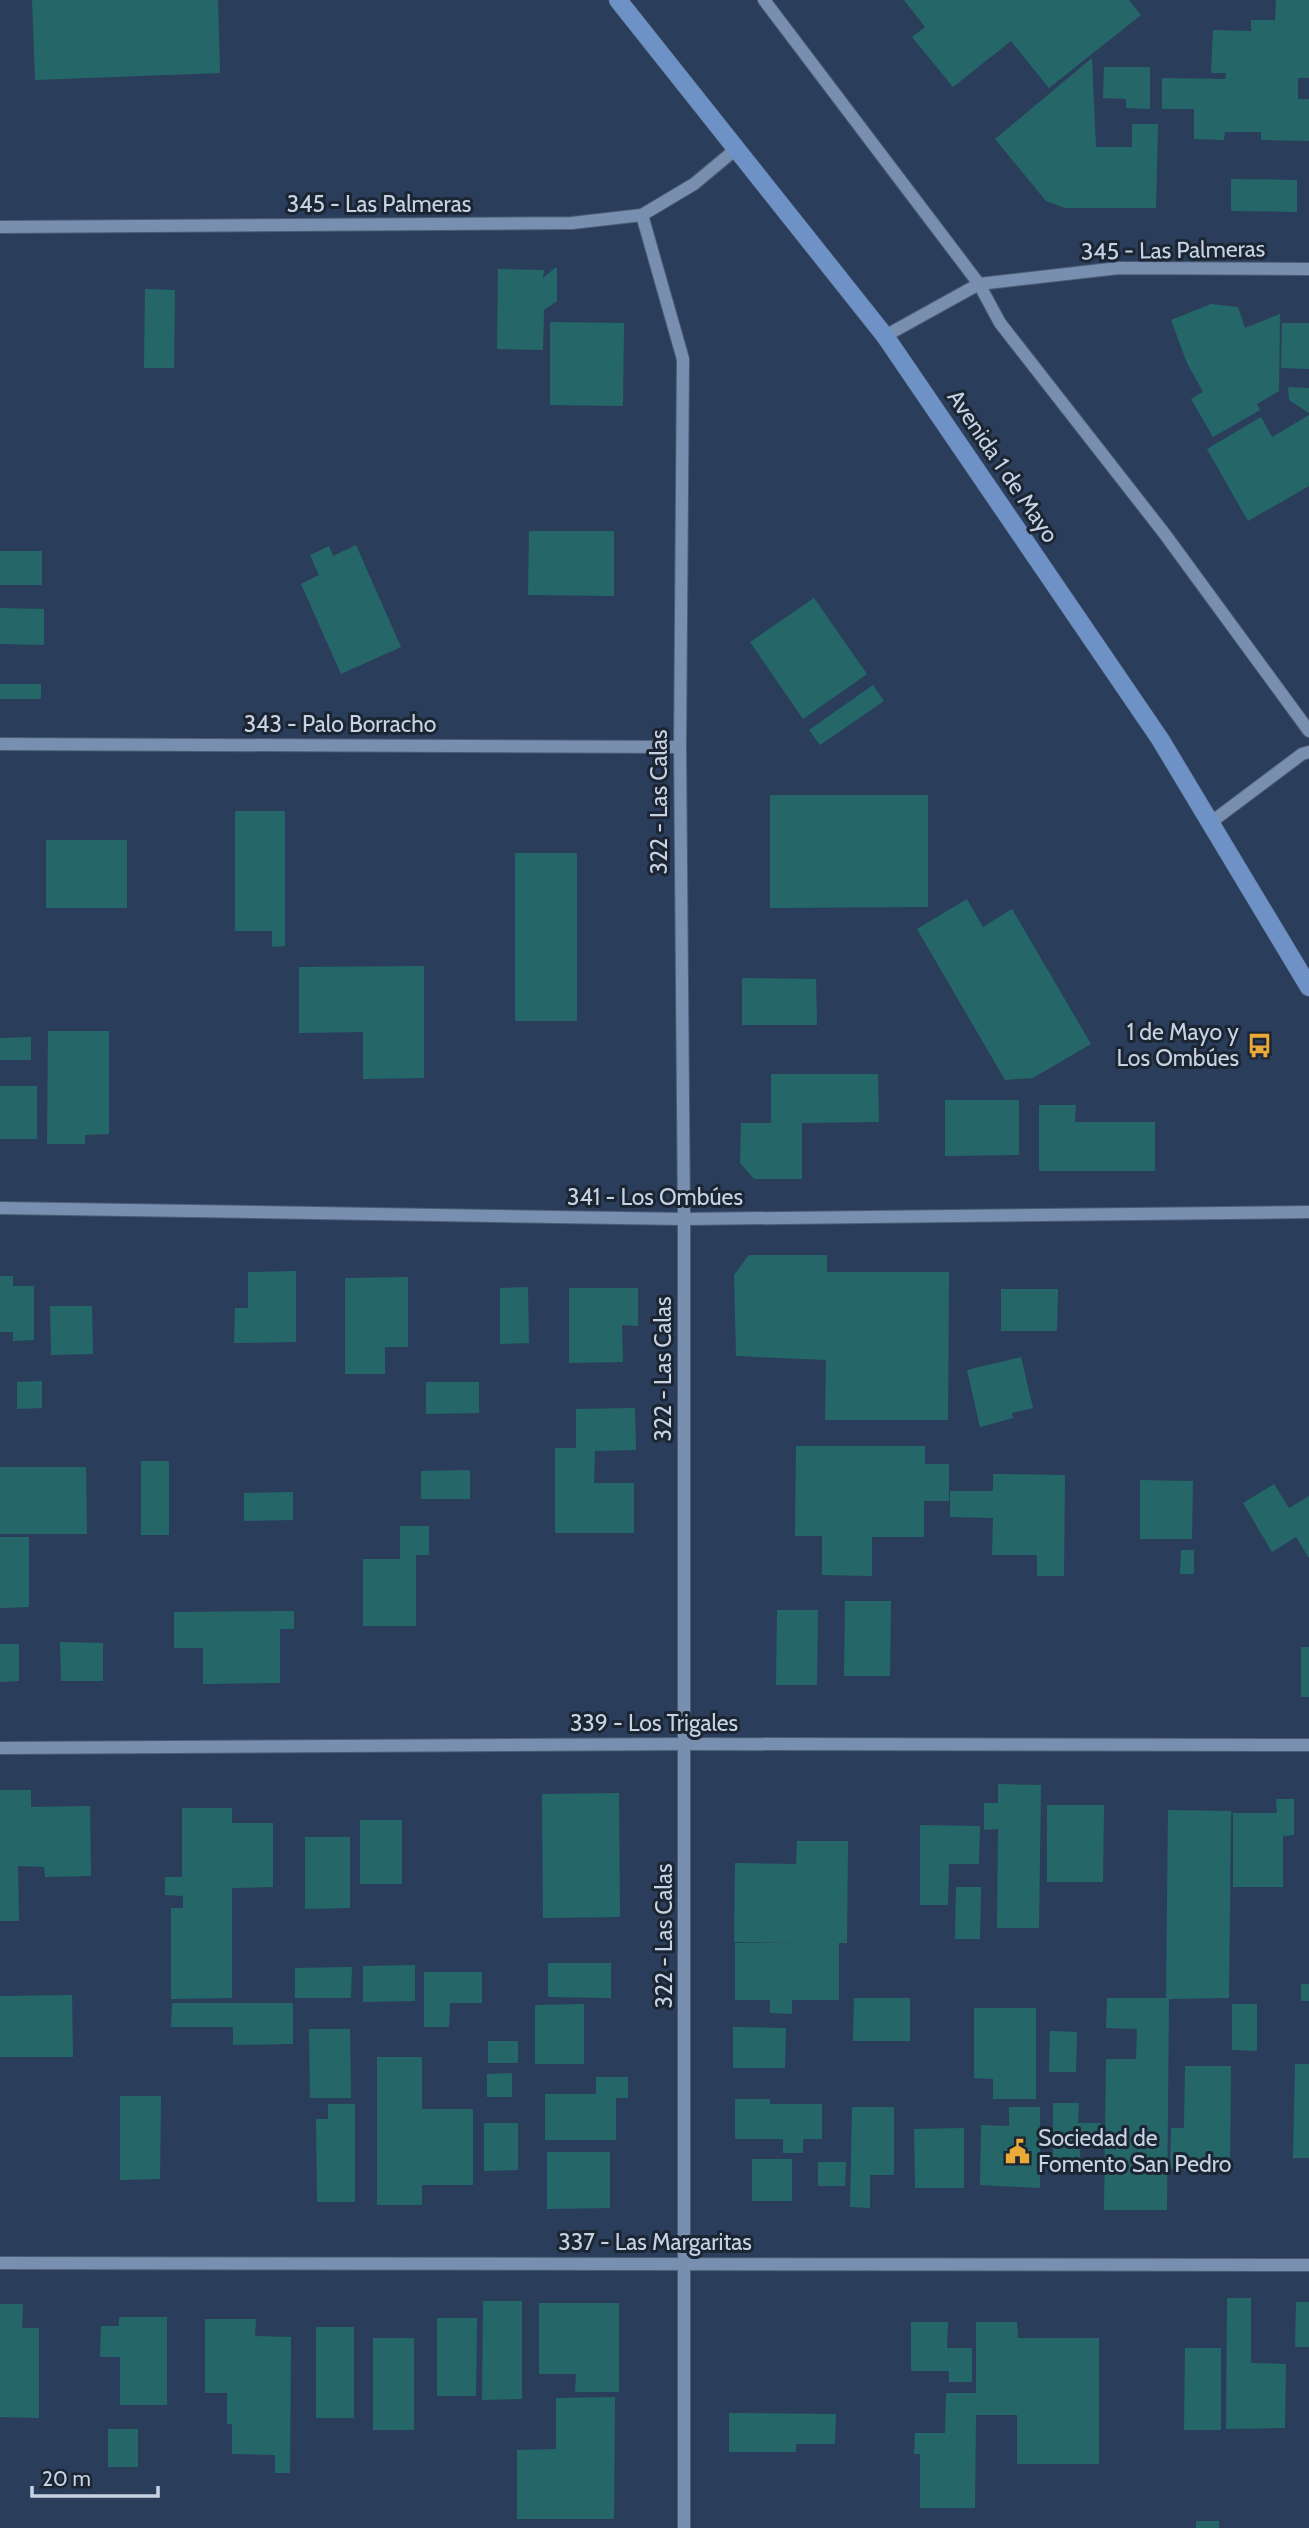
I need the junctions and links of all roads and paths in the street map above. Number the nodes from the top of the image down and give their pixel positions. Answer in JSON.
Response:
{"nodes":[{"id":1,"x":618,"y":0,"type":"edge"},
{"id":2,"x":764,"y":0,"type":"edge"},
{"id":3,"x":736,"y":149,"type":"junction"},
{"id":4,"x":642,"y":215,"type":"junction"},
{"id":5,"x":0,"y":228,"type":"edge"},
{"id":6,"x":1309,"y":270,"type":"edge"},
{"id":7,"x":979,"y":284,"type":"junction"},
{"id":8,"x":885,"y":336,"type":"junction"},
{"id":9,"x":1309,"y":731,"type":"edge"},
{"id":10,"x":0,"y":744,"type":"edge"},
{"id":11,"x":680,"y":747,"type":"junction"},
{"id":12,"x":1309,"y":752,"type":"edge"},
{"id":13,"x":1210,"y":823,"type":"junction"},
{"id":14,"x":1309,"y":986,"type":"edge"},
{"id":15,"x":0,"y":1208,"type":"edge"},
{"id":16,"x":1309,"y":1212,"type":"edge"},
{"id":17,"x":684,"y":1219,"type":"junction"},
{"id":18,"x":685,"y":1744,"type":"junction"},
{"id":19,"x":1309,"y":1745,"type":"edge"},
{"id":20,"x":0,"y":1748,"type":"edge"},
{"id":21,"x":0,"y":2263,"type":"edge"},
{"id":22,"x":685,"y":2263,"type":"junction"},
{"id":23,"x":1309,"y":2264,"type":"edge"},
{"id":24,"x":684,"y":2528,"type":"edge"}],
"edges":[{"from":1,"to":3,"type":"main road","name":"Avenida 1 de Mayo"},
{"from":2,"to":7,"type":"street"},
{"from":3,"to":4,"type":"street","name":"345 - Las Palmeras"},
{"from":3,"to":8,"type":"main road","name":"Avenida 1 de Mayo"},
{"from":4,"to":5,"type":"street","name":"345 - Las Palmeras"},
{"from":4,"to":11,"type":"street","name":"322 - Las Calas"},
{"from":6,"to":7,"type":"street","name":"345 - Las Palmeras"},
{"from":7,"to":8,"type":"street","name":"345 - Las Palmeras"},
{"from":7,"to":9,"type":"street"},
{"from":8,"to":13,"type":"main road","name":"Avenida 1 de Mayo"},
{"from":10,"to":11,"type":"street","name":"343 - Palo Borracho"},
{"from":11,"to":17,"type":"street","name":"322 - Las Calas"},
{"from":12,"to":13,"type":"street"},
{"from":13,"to":14,"type":"main road","name":"Avenida 1 de Mayo"},
{"from":15,"to":17,"type":"street","name":"341 - Los Ombúes"},
{"from":16,"to":17,"type":"street","name":"341 - Los Ombúes"},
{"from":17,"to":18,"type":"street","name":"322 - Las Calas"},
{"from":18,"to":19,"type":"street","name":"339 - Los Trigales"},
{"from":18,"to":20,"type":"street","name":"339 - Los Trigales"},
{"from":18,"to":22,"type":"street","name":"322 - Las Calas"},
{"from":21,"to":22,"type":"street","name":"337 - Las Margaritas"},
{"from":22,"to":23,"type":"street","name":"337 - Las Margaritas"},
{"from":22,"to":24,"type":"street","name":"322 - Las Calas"}]}
